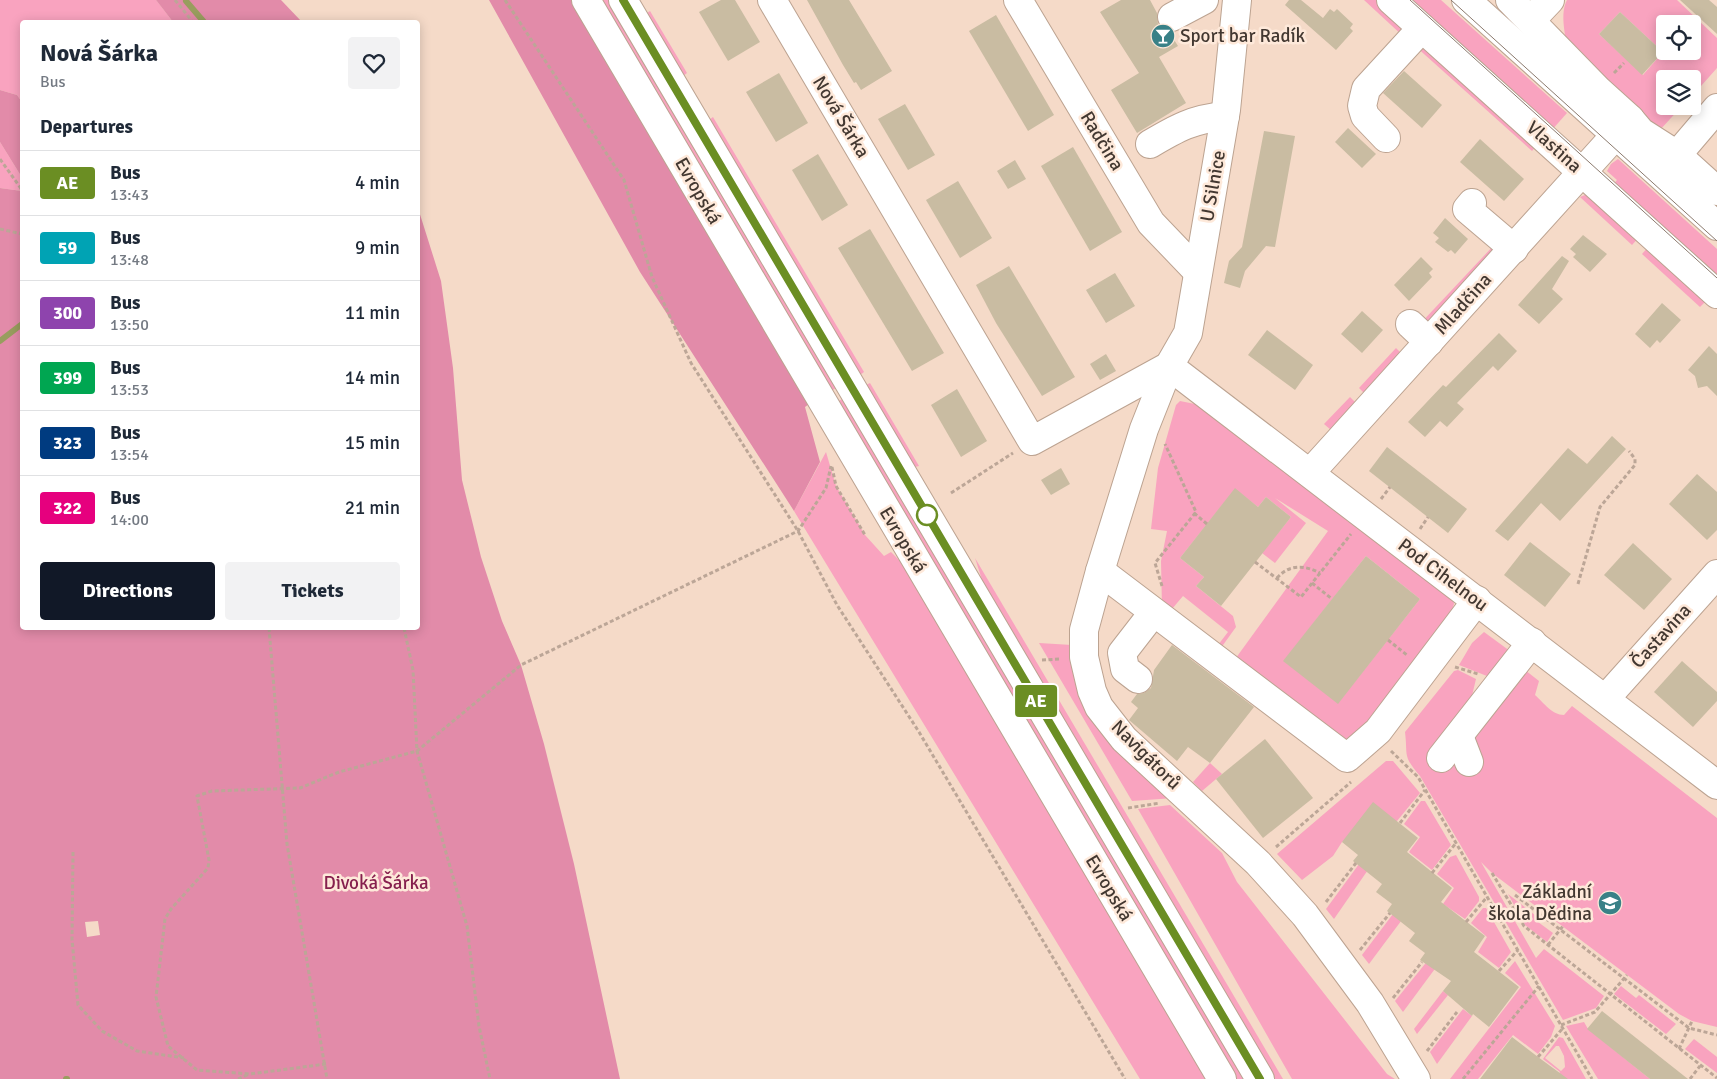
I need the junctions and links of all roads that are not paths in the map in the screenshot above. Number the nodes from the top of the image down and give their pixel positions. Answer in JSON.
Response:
{"nodes":[{"id":1,"x":586,"y":0,"type":"edge"},
{"id":2,"x":622,"y":0,"type":"edge"},
{"id":3,"x":772,"y":0,"type":"edge"},
{"id":4,"x":1204,"y":0,"type":"edge"},
{"id":5,"x":1237,"y":0,"type":"edge"},
{"id":6,"x":1391,"y":0,"type":"edge"},
{"id":7,"x":1466,"y":0,"type":"edge"},
{"id":8,"x":1510,"y":0,"type":"edge"},
{"id":9,"x":1550,"y":0,"type":"edge"},
{"id":10,"x":1028,"y":3,"type":"edge"},
{"id":11,"x":1172,"y":17,"type":"dead end"},
{"id":12,"x":1532,"y":19,"type":"junction"},
{"id":13,"x":1422,"y":28,"type":"junction"},
{"id":14,"x":1717,"y":108,"type":"edge"},
{"id":15,"x":1225,"y":116,"type":"junction"},
{"id":16,"x":1623,"y":127,"type":"junction"},
{"id":17,"x":1386,"y":138,"type":"dead end"},
{"id":18,"x":1150,"y":144,"type":"dead end"},
{"id":19,"x":1677,"y":155,"type":"junction"},
{"id":20,"x":1582,"y":173,"type":"junction"},
{"id":21,"x":1717,"y":191,"type":"edge"},
{"id":22,"x":1472,"y":203,"type":"dead end"},
{"id":23,"x":1717,"y":226,"type":"edge"},
{"id":24,"x":1514,"y":248,"type":"junction"},
{"id":25,"x":1198,"y":272,"type":"junction"},
{"id":26,"x":1717,"y":294,"type":"edge"},
{"id":27,"x":1169,"y":366,"type":"junction"},
{"id":28,"x":1310,"y":473,"type":"junction"},
{"id":29,"x":1100,"y":571,"type":"junction"},
{"id":30,"x":1717,"y":574,"type":"edge"},
{"id":31,"x":1477,"y":600,"type":"junction"},
{"id":32,"x":1153,"y":613,"type":"junction"},
{"id":33,"x":1532,"y":642,"type":"junction"},
{"id":34,"x":1138,"y":679,"type":"dead end"},
{"id":35,"x":1606,"y":698,"type":"junction"},
{"id":36,"x":1459,"y":736,"type":"junction"},
{"id":37,"x":1441,"y":758,"type":"dead end"},
{"id":38,"x":1469,"y":762,"type":"dead end"},
{"id":39,"x":1717,"y":785,"type":"edge"},
{"id":40,"x":1222,"y":1079,"type":"edge"},
{"id":41,"x":1260,"y":1079,"type":"edge"},
{"id":42,"x":1416,"y":1079,"type":"edge"}],
"edges":[{"from":1,"to":40,"type":"street","name":"Evropská"},
{"from":2,"to":41,"type":"street","name":"Evropská"},
{"from":3,"to":27,"type":"street","name":"Nová Šárka"},
{"from":4,"to":11,"type":"street"},
{"from":5,"to":15,"type":"street","name":"U Silnice"},
{"from":6,"to":13,"type":"street","name":"Vlastina"},
{"from":7,"to":16,"type":"street"},
{"from":8,"to":12,"type":"street"},
{"from":9,"to":12,"type":"street"},
{"from":10,"to":25,"type":"street","name":"Radčina"},
{"from":12,"to":16,"type":"street"},
{"from":13,"to":17,"type":"street"},
{"from":13,"to":20,"type":"street","name":"Vlastina"},
{"from":14,"to":19,"type":"street"},
{"from":15,"to":18,"type":"street"},
{"from":15,"to":25,"type":"street","name":"U Silnice"},
{"from":16,"to":19,"type":"street"},
{"from":16,"to":20,"type":"street","name":"Mladčina"},
{"from":16,"to":23,"type":"street"},
{"from":19,"to":21,"type":"street"},
{"from":20,"to":24,"type":"street","name":"Mladčina"},
{"from":20,"to":26,"type":"street","name":"Vlastina"},
{"from":22,"to":24,"type":"street"},
{"from":24,"to":28,"type":"street","name":"Mladčina"},
{"from":25,"to":27,"type":"street","name":"U Silnice"},
{"from":27,"to":28,"type":"street","name":"Pod Cihelnou"},
{"from":27,"to":29,"type":"street","name":"Navigátorů"},
{"from":28,"to":31,"type":"street","name":"Pod Cihelnou"},
{"from":29,"to":32,"type":"street"},
{"from":29,"to":42,"type":"street","name":"Navigátorů"},
{"from":30,"to":35,"type":"street","name":"Častavina"},
{"from":31,"to":32,"type":"street"},
{"from":31,"to":33,"type":"street","name":"Pod Cihelnou"},
{"from":32,"to":34,"type":"street"},
{"from":33,"to":35,"type":"street","name":"Pod Cihelnou"},
{"from":33,"to":36,"type":"street"},
{"from":35,"to":39,"type":"street","name":"Pod Cihelnou"},
{"from":36,"to":37,"type":"street"},
{"from":36,"to":38,"type":"street"}]}
